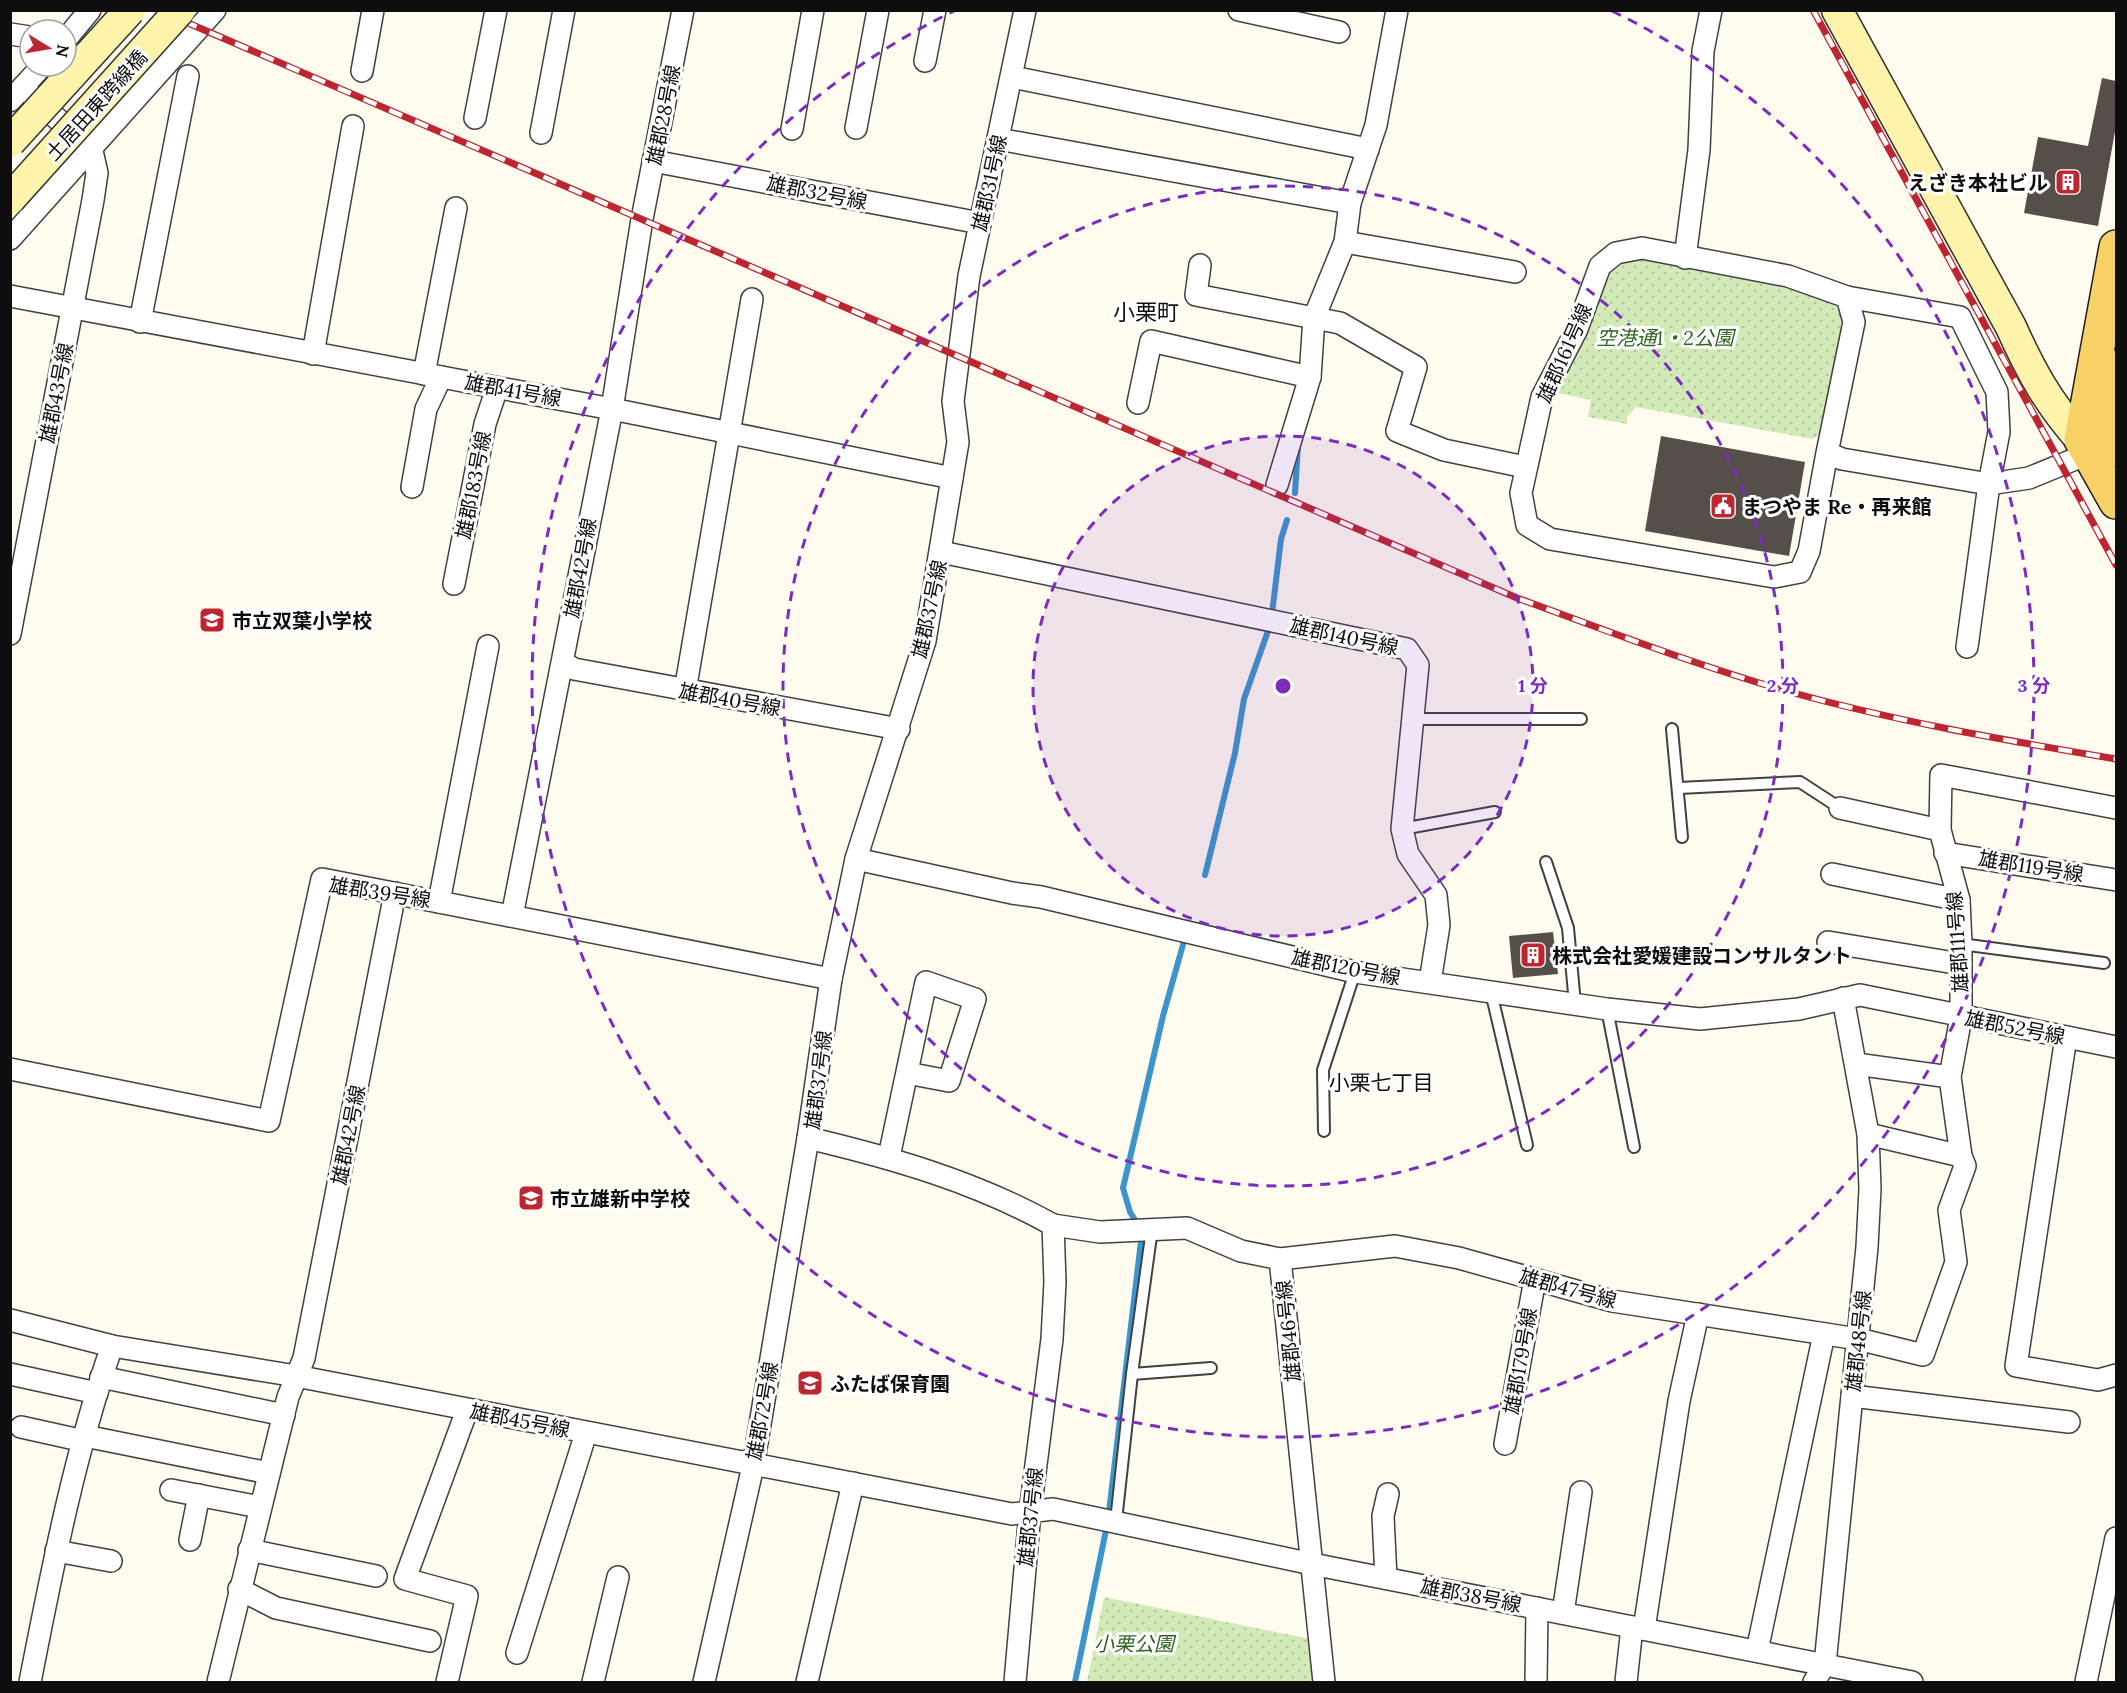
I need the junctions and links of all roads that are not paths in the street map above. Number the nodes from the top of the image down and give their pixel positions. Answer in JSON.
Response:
{"nodes":[{"id":1,"x":90,"y":10,"type":"edge"},
{"id":2,"x":130,"y":10,"type":"edge"},
{"id":3,"x":180,"y":10,"type":"edge"},
{"id":4,"x":215,"y":10,"type":"edge"},
{"id":5,"x":373,"y":10,"type":"edge"},
{"id":6,"x":496,"y":10,"type":"edge"},
{"id":7,"x":564,"y":10,"type":"edge"},
{"id":8,"x":683,"y":10,"type":"edge"},
{"id":9,"x":813,"y":10,"type":"edge"},
{"id":10,"x":878,"y":10,"type":"edge"},
{"id":11,"x":935,"y":10,"type":"edge"},
{"id":12,"x":1025,"y":10,"type":"edge"},
{"id":13,"x":1239,"y":10,"type":"edge"},
{"id":14,"x":1397,"y":10,"type":"edge"},
{"id":15,"x":1711,"y":10,"type":"edge"},
{"id":16,"x":1837,"y":10,"type":"edge"},
{"id":17,"x":1287,"y":16,"type":"edge"},
{"id":18,"x":78,"y":24,"type":"edge"},
{"id":19,"x":1339,"y":32,"type":"dead end"},
{"id":20,"x":925,"y":61,"type":"dead end"},
{"id":21,"x":362,"y":71,"type":"dead end"},
{"id":22,"x":188,"y":76,"type":"dead end"},
{"id":23,"x":1012,"y":77,"type":"junction"},
{"id":24,"x":31,"y":78,"type":"edge"},
{"id":25,"x":17,"y":94,"type":"edge"},
{"id":26,"x":475,"y":118,"type":"dead end"},
{"id":27,"x":353,"y":126,"type":"dead end"},
{"id":28,"x":856,"y":128,"type":"dead end"},
{"id":29,"x":792,"y":129,"type":"dead end"},
{"id":30,"x":541,"y":133,"type":"dead end"},
{"id":31,"x":998,"y":139,"type":"junction"},
{"id":32,"x":10,"y":142,"type":"edge"},
{"id":33,"x":1368,"y":149,"type":"junction"},
{"id":34,"x":92,"y":151,"type":"junction"},
{"id":35,"x":654,"y":160,"type":"junction"},
{"id":36,"x":10,"y":198,"type":"edge"},
{"id":37,"x":1350,"y":203,"type":"junction"},
{"id":38,"x":456,"y":208,"type":"dead end"},
{"id":39,"x":642,"y":219,"type":"joint"},
{"id":40,"x":980,"y":223,"type":"junction"},
{"id":41,"x":10,"y":239,"type":"edge"},
{"id":42,"x":1345,"y":242,"type":"junction"},
{"id":43,"x":2116,"y":247,"type":"edge"},
{"id":44,"x":1685,"y":258,"type":"junction"},
{"id":45,"x":1200,"y":265,"type":"dead end"},
{"id":46,"x":1515,"y":272,"type":"dead end"},
{"id":47,"x":10,"y":296,"type":"edge"},
{"id":48,"x":1847,"y":297,"type":"junction"},
{"id":49,"x":752,"y":299,"type":"dead end"},
{"id":50,"x":72,"y":309,"type":"junction"},
{"id":51,"x":1314,"y":318,"type":"junction"},
{"id":52,"x":2112,"y":320,"type":"edge"},
{"id":53,"x":140,"y":322,"type":"junction"},
{"id":54,"x":313,"y":354,"type":"junction"},
{"id":55,"x":960,"y":356,"type":"joint"},
{"id":56,"x":2116,"y":359,"type":"edge"},
{"id":57,"x":432,"y":376,"type":"junction"},
{"id":58,"x":1310,"y":377,"type":"junction"},
{"id":59,"x":497,"y":388,"type":"junction"},
{"id":60,"x":1138,"y":403,"type":"dead end"},
{"id":61,"x":612,"y":408,"type":"junction"},
{"id":62,"x":2091,"y":425,"type":"edge"},
{"id":63,"x":730,"y":433,"type":"junction"},
{"id":64,"x":1827,"y":453,"type":"junction"},
{"id":65,"x":1525,"y":467,"type":"junction"},
{"id":66,"x":952,"y":478,"type":"junction"},
{"id":67,"x":1989,"y":484,"type":"junction"},
{"id":68,"x":1277,"y":485,"type":"dead end"},
{"id":69,"x":412,"y":487,"type":"dead end"},
{"id":70,"x":2116,"y":502,"type":"edge"},
{"id":71,"x":941,"y":552,"type":"junction"},
{"id":72,"x":454,"y":584,"type":"dead end"},
{"id":73,"x":10,"y":634,"type":"edge"},
{"id":74,"x":488,"y":646,"type":"dead end"},
{"id":75,"x":1967,"y":646,"type":"dead end"},
{"id":76,"x":564,"y":663,"type":"junction"},
{"id":77,"x":685,"y":691,"type":"junction"},
{"id":78,"x":1414,"y":719,"type":"junction"},
{"id":79,"x":1581,"y":719,"type":"dead end"},
{"id":80,"x":899,"y":729,"type":"junction"},
{"id":81,"x":1672,"y":729,"type":"dead end"},
{"id":82,"x":1679,"y":789,"type":"junction"},
{"id":83,"x":1840,"y":808,"type":"joint"},
{"id":84,"x":2116,"y":808,"type":"edge"},
{"id":85,"x":1495,"y":812,"type":"dead end"},
{"id":86,"x":1402,"y":828,"type":"junction"},
{"id":87,"x":1940,"y":830,"type":"junction"},
{"id":88,"x":1682,"y":837,"type":"dead end"},
{"id":89,"x":1946,"y":853,"type":"junction"},
{"id":90,"x":856,"y":859,"type":"junction"},
{"id":91,"x":1546,"y":862,"type":"dead end"},
{"id":92,"x":1832,"y":874,"type":"dead end"},
{"id":93,"x":2116,"y":880,"type":"edge"},
{"id":94,"x":395,"y":893,"type":"junction"},
{"id":95,"x":1959,"y":900,"type":"junction"},
{"id":96,"x":439,"y":902,"type":"junction"},
{"id":97,"x":512,"y":916,"type":"junction"},
{"id":98,"x":1828,"y":942,"type":"dead end"},
{"id":99,"x":1961,"y":954,"type":"junction"},
{"id":100,"x":2104,"y":963,"type":"dead end"},
{"id":101,"x":1355,"y":972,"type":"junction"},
{"id":102,"x":831,"y":979,"type":"junction"},
{"id":103,"x":1430,"y":982,"type":"junction"},
{"id":104,"x":1491,"y":992,"type":"junction"},
{"id":105,"x":1843,"y":998,"type":"junction"},
{"id":106,"x":1575,"y":1004,"type":"junction"},
{"id":107,"x":1606,"y":1009,"type":"junction"},
{"id":108,"x":1961,"y":1017,"type":"junction"},
{"id":109,"x":2066,"y":1037,"type":"junction"},
{"id":110,"x":2116,"y":1047,"type":"edge"},
{"id":111,"x":1856,"y":1064,"type":"junction"},
{"id":112,"x":10,"y":1069,"type":"edge"},
{"id":113,"x":907,"y":1073,"type":"junction"},
{"id":114,"x":1950,"y":1077,"type":"junction"},
{"id":115,"x":1324,"y":1131,"type":"dead end"},
{"id":116,"x":1868,"y":1134,"type":"junction"},
{"id":117,"x":808,"y":1138,"type":"junction"},
{"id":118,"x":1527,"y":1144,"type":"dead end"},
{"id":119,"x":1634,"y":1147,"type":"dead end"},
{"id":120,"x":1961,"y":1156,"type":"junction"},
{"id":121,"x":889,"y":1157,"type":"junction"},
{"id":122,"x":1053,"y":1225,"type":"junction"},
{"id":123,"x":1152,"y":1229,"type":"junction"},
{"id":124,"x":1280,"y":1259,"type":"junction"},
{"id":125,"x":1535,"y":1279,"type":"junction"},
{"id":126,"x":1698,"y":1314,"type":"junction"},
{"id":127,"x":10,"y":1320,"type":"edge"},
{"id":128,"x":1824,"y":1334,"type":"junction"},
{"id":129,"x":1858,"y":1339,"type":"junction"},
{"id":130,"x":112,"y":1346,"type":"junction"},
{"id":131,"x":1210,"y":1368,"type":"dead end"},
{"id":132,"x":10,"y":1374,"type":"edge"},
{"id":133,"x":1132,"y":1374,"type":"junction"},
{"id":134,"x":2116,"y":1375,"type":"edge"},
{"id":135,"x":296,"y":1376,"type":"junction"},
{"id":136,"x":99,"y":1385,"type":"junction"},
{"id":137,"x":1852,"y":1396,"type":"junction"},
{"id":138,"x":467,"y":1410,"type":"junction"},
{"id":139,"x":284,"y":1415,"type":"junction"},
{"id":140,"x":2069,"y":1422,"type":"dead end"},
{"id":141,"x":21,"y":1427,"type":"dead end"},
{"id":142,"x":586,"y":1433,"type":"junction"},
{"id":143,"x":85,"y":1438,"type":"junction"},
{"id":144,"x":1505,"y":1444,"type":"dead end"},
{"id":145,"x":753,"y":1466,"type":"junction"},
{"id":146,"x":269,"y":1473,"type":"junction"},
{"id":147,"x":853,"y":1483,"type":"junction"},
{"id":148,"x":171,"y":1490,"type":"dead end"},
{"id":149,"x":1581,"y":1492,"type":"dead end"},
{"id":150,"x":1388,"y":1494,"type":"dead end"},
{"id":151,"x":199,"y":1495,"type":"junction"},
{"id":152,"x":260,"y":1507,"type":"junction"},
{"id":153,"x":1030,"y":1512,"type":"junction"},
{"id":154,"x":1116,"y":1521,"type":"junction"},
{"id":155,"x":2116,"y":1538,"type":"edge"},
{"id":156,"x":190,"y":1540,"type":"dead end"},
{"id":157,"x":249,"y":1550,"type":"junction"},
{"id":158,"x":56,"y":1551,"type":"junction"},
{"id":159,"x":111,"y":1561,"type":"dead end"},
{"id":160,"x":1312,"y":1564,"type":"junction"},
{"id":161,"x":376,"y":1576,"type":"dead end"},
{"id":162,"x":618,"y":1577,"type":"dead end"},
{"id":163,"x":1386,"y":1578,"type":"junction"},
{"id":164,"x":239,"y":1589,"type":"junction"},
{"id":165,"x":1538,"y":1608,"type":"junction"},
{"id":166,"x":1563,"y":1613,"type":"junction"},
{"id":167,"x":1638,"y":1628,"type":"junction"},
{"id":168,"x":430,"y":1641,"type":"dead end"},
{"id":169,"x":1757,"y":1651,"type":"junction"},
{"id":170,"x":518,"y":1653,"type":"dead end"},
{"id":171,"x":1820,"y":1673,"type":"edge"},
{"id":172,"x":30,"y":1683,"type":"edge"},
{"id":173,"x":218,"y":1683,"type":"edge"},
{"id":174,"x":447,"y":1683,"type":"edge"},
{"id":175,"x":593,"y":1683,"type":"edge"},
{"id":176,"x":704,"y":1683,"type":"edge"},
{"id":177,"x":807,"y":1683,"type":"edge"},
{"id":178,"x":1015,"y":1683,"type":"edge"},
{"id":179,"x":1324,"y":1683,"type":"edge"},
{"id":180,"x":1536,"y":1683,"type":"edge"},
{"id":181,"x":1626,"y":1683,"type":"edge"},
{"id":182,"x":1912,"y":1683,"type":"edge"},
{"id":183,"x":2086,"y":1683,"type":"edge"}],
"edges":[{"from":1,"to":18,"type":"street"},
{"from":2,"to":32,"type":"main road","name":"土居田東跨線橋","bridge":true},
{"from":3,"to":36,"type":"main road","name":"土居田東跨線橋","bridge":true},
{"from":4,"to":34,"type":"street"},
{"from":5,"to":21,"type":"street"},
{"from":6,"to":26,"type":"street"},
{"from":7,"to":30,"type":"street"},
{"from":8,"to":35,"type":"street","name":"雄郡28号線"},
{"from":9,"to":29,"type":"street"},
{"from":10,"to":28,"type":"street"},
{"from":11,"to":20,"type":"street"},
{"from":12,"to":23,"type":"street","name":"雄郡31号線"},
{"from":13,"to":17,"type":"street"},
{"from":14,"to":33,"type":"street"},
{"from":15,"to":44,"type":"street"},
{"from":16,"to":62,"type":"main road"},
{"from":17,"to":19,"type":"street"},
{"from":22,"to":53,"type":"street"},
{"from":23,"to":31,"type":"street","name":"雄郡31号線"},
{"from":23,"to":33,"type":"street"},
{"from":24,"to":25,"type":"street"},
{"from":25,"to":34,"type":"street"},
{"from":27,"to":54,"type":"street"},
{"from":31,"to":37,"type":"street"},
{"from":31,"to":40,"type":"street","name":"雄郡31号線"},
{"from":33,"to":37,"type":"street"},
{"from":34,"to":41,"type":"street"},
{"from":34,"to":50,"type":"street","name":"雄郡43号線"},
{"from":35,"to":39,"type":"street","name":"雄郡28号線"},
{"from":35,"to":40,"type":"street","name":"雄郡32号線"},
{"from":37,"to":42,"type":"street"},
{"from":38,"to":57,"type":"street"},
{"from":39,"to":61,"type":"street","name":"雄郡42号線"},
{"from":40,"to":55,"type":"street","name":"雄郡31号線"},
{"from":42,"to":46,"type":"street"},
{"from":42,"to":51,"type":"street"},
{"from":43,"to":52,"type":"main road"},
{"from":44,"to":48,"type":"street","name":"雄郡161号線"},
{"from":44,"to":65,"type":"street","name":"雄郡161号線"},
{"from":45,"to":51,"type":"street"},
{"from":47,"to":50,"type":"street","name":"雄郡41号線"},
{"from":48,"to":64,"type":"street","name":"雄郡161号線"},
{"from":48,"to":67,"type":"street"},
{"from":49,"to":63,"type":"street"},
{"from":50,"to":53,"type":"street","name":"雄郡41号線"},
{"from":50,"to":73,"type":"street","name":"雄郡43号線"},
{"from":51,"to":58,"type":"street"},
{"from":51,"to":65,"type":"street"},
{"from":52,"to":62,"type":"main road"},
{"from":53,"to":54,"type":"street","name":"雄郡41号線"},
{"from":54,"to":57,"type":"street","name":"雄郡41号線"},
{"from":55,"to":66,"type":"street","name":"雄郡37号線"},
{"from":56,"to":62,"type":"main road"},
{"from":57,"to":59,"type":"street","name":"雄郡41号線"},
{"from":57,"to":69,"type":"street"},
{"from":58,"to":60,"type":"street"},
{"from":58,"to":68,"type":"street"},
{"from":59,"to":61,"type":"street","name":"雄郡41号線"},
{"from":59,"to":72,"type":"street","name":"雄郡183号線"},
{"from":61,"to":63,"type":"street","name":"雄郡41号線"},
{"from":61,"to":76,"type":"street","name":"雄郡42号線"},
{"from":62,"to":67,"type":"street"},
{"from":62,"to":70,"type":"main road"},
{"from":63,"to":66,"type":"street","name":"雄郡41号線"},
{"from":63,"to":77,"type":"street"},
{"from":64,"to":65,"type":"street","name":"雄郡161号線"},
{"from":64,"to":67,"type":"street"},
{"from":66,"to":71,"type":"street","name":"雄郡37号線"},
{"from":67,"to":75,"type":"street"},
{"from":71,"to":78,"type":"street","name":"雄郡140号線"},
{"from":71,"to":80,"type":"street","name":"雄郡37号線"},
{"from":74,"to":96,"type":"street"},
{"from":76,"to":77,"type":"street","name":"雄郡40号線"},
{"from":76,"to":97,"type":"street","name":"雄郡42号線"},
{"from":77,"to":80,"type":"street","name":"雄郡40号線"},
{"from":78,"to":79,"type":"lane"},
{"from":78,"to":86,"type":"street","name":"雄郡140号線"},
{"from":80,"to":90,"type":"street","name":"雄郡37号線"},
{"from":81,"to":82,"type":"lane"},
{"from":82,"to":83,"type":"lane"},
{"from":82,"to":88,"type":"lane"},
{"from":83,"to":87,"type":"street"},
{"from":84,"to":87,"type":"street","name":"雄郡111号線"},
{"from":85,"to":86,"type":"lane"},
{"from":86,"to":103,"type":"street","name":"雄郡140号線"},
{"from":87,"to":89,"type":"street","name":"雄郡111号線"},
{"from":89,"to":93,"type":"street","name":"雄郡119号線"},
{"from":89,"to":95,"type":"street","name":"雄郡111号線"},
{"from":90,"to":101,"type":"street","name":"雄郡120号線"},
{"from":90,"to":102,"type":"street","name":"雄郡37号線"},
{"from":91,"to":106,"type":"lane"},
{"from":92,"to":95,"type":"street"},
{"from":94,"to":96,"type":"street","name":"雄郡39号線"},
{"from":94,"to":112,"type":"street","name":"雄郡39号線"},
{"from":94,"to":135,"type":"street","name":"雄郡42号線"},
{"from":95,"to":99,"type":"street","name":"雄郡111号線"},
{"from":96,"to":97,"type":"street","name":"雄郡39号線"},
{"from":97,"to":102,"type":"street","name":"雄郡39号線"},
{"from":98,"to":99,"type":"street"},
{"from":99,"to":100,"type":"lane"},
{"from":99,"to":108,"type":"street","name":"雄郡111号線"},
{"from":101,"to":103,"type":"street","name":"雄郡120号線"},
{"from":101,"to":115,"type":"lane"},
{"from":102,"to":117,"type":"street","name":"雄郡37号線"},
{"from":103,"to":104,"type":"street","name":"雄郡120号線"},
{"from":104,"to":106,"type":"street","name":"雄郡120号線"},
{"from":104,"to":118,"type":"lane"},
{"from":105,"to":107,"type":"street","name":"雄郡120号線"},
{"from":105,"to":108,"type":"street","name":"雄郡52号線"},
{"from":105,"to":111,"type":"street","name":"雄郡48号線"},
{"from":106,"to":107,"type":"street","name":"雄郡120号線"},
{"from":107,"to":119,"type":"lane"},
{"from":108,"to":109,"type":"street","name":"雄郡52号線"},
{"from":108,"to":114,"type":"street","name":"雄郡111号線"},
{"from":109,"to":110,"type":"street","name":"雄郡52号線"},
{"from":109,"to":134,"type":"street"},
{"from":111,"to":114,"type":"street"},
{"from":111,"to":116,"type":"street","name":"雄郡48号線"},
{"from":113,"to":113,"type":"street"},
{"from":113,"to":121,"type":"street"},
{"from":114,"to":120,"type":"street","name":"雄郡111号線"},
{"from":116,"to":120,"type":"street"},
{"from":116,"to":129,"type":"street","name":"雄郡48号線"},
{"from":117,"to":121,"type":"street","name":"雄郡37号線"},
{"from":117,"to":145,"type":"street","name":"雄郡72号線"},
{"from":120,"to":129,"type":"street","name":"雄郡111号線"},
{"from":121,"to":122,"type":"street","name":"雄郡37号線"},
{"from":122,"to":123,"type":"street","name":"雄郡46号線"},
{"from":122,"to":153,"type":"street","name":"雄郡37号線"},
{"from":123,"to":124,"type":"street","name":"雄郡46号線"},
{"from":123,"to":133,"type":"lane"},
{"from":124,"to":125,"type":"street","name":"雄郡47号線"},
{"from":124,"to":160,"type":"street","name":"雄郡46号線"},
{"from":125,"to":126,"type":"street","name":"雄郡47号線"},
{"from":125,"to":144,"type":"street","name":"雄郡179号線"},
{"from":126,"to":128,"type":"street","name":"雄郡47号線"},
{"from":126,"to":167,"type":"street"},
{"from":127,"to":130,"type":"street","name":"雄郡45号線"},
{"from":128,"to":129,"type":"street","name":"雄郡47号線"},
{"from":128,"to":169,"type":"street"},
{"from":129,"to":137,"type":"street","name":"雄郡48号線"},
{"from":130,"to":135,"type":"street","name":"雄郡45号線"},
{"from":130,"to":136,"type":"street"},
{"from":131,"to":133,"type":"lane"},
{"from":132,"to":136,"type":"street"},
{"from":133,"to":154,"type":"lane"},
{"from":135,"to":138,"type":"street","name":"雄郡45号線"},
{"from":135,"to":139,"type":"street","name":"雄郡42号線"},
{"from":136,"to":139,"type":"street"},
{"from":136,"to":143,"type":"street"},
{"from":137,"to":140,"type":"street"},
{"from":137,"to":171,"type":"street","name":"雄郡48号線"},
{"from":138,"to":142,"type":"street","name":"雄郡45号線"},
{"from":138,"to":174,"type":"street"},
{"from":139,"to":146,"type":"street","name":"雄郡42号線"},
{"from":141,"to":143,"type":"street"},
{"from":142,"to":145,"type":"street","name":"雄郡45号線"},
{"from":142,"to":170,"type":"street"},
{"from":143,"to":146,"type":"street"},
{"from":143,"to":158,"type":"street"},
{"from":145,"to":147,"type":"street","name":"雄郡45号線"},
{"from":145,"to":176,"type":"street","name":"雄郡72号線"},
{"from":146,"to":152,"type":"street","name":"雄郡42号線"},
{"from":147,"to":153,"type":"street","name":"雄郡45号線"},
{"from":147,"to":177,"type":"street"},
{"from":148,"to":151,"type":"street"},
{"from":149,"to":166,"type":"street"},
{"from":150,"to":163,"type":"street"},
{"from":151,"to":152,"type":"street"},
{"from":151,"to":156,"type":"street"},
{"from":152,"to":157,"type":"street","name":"雄郡42号線"},
{"from":153,"to":154,"type":"street","name":"雄郡38号線"},
{"from":153,"to":178,"type":"street","name":"雄郡37号線"},
{"from":154,"to":160,"type":"street","name":"雄郡38号線"},
{"from":155,"to":183,"type":"street"},
{"from":157,"to":161,"type":"street"},
{"from":157,"to":164,"type":"street","name":"雄郡42号線"},
{"from":158,"to":159,"type":"street"},
{"from":158,"to":172,"type":"street"},
{"from":160,"to":163,"type":"street","name":"雄郡38号線"},
{"from":160,"to":179,"type":"street","name":"雄郡46号線"},
{"from":162,"to":175,"type":"street"},
{"from":163,"to":165,"type":"street","name":"雄郡38号線"},
{"from":164,"to":168,"type":"street"},
{"from":164,"to":173,"type":"street","name":"雄郡42号線"},
{"from":165,"to":166,"type":"street","name":"雄郡38号線"},
{"from":165,"to":180,"type":"street"},
{"from":166,"to":167,"type":"street","name":"雄郡38号線"},
{"from":167,"to":169,"type":"street","name":"雄郡38号線"},
{"from":167,"to":181,"type":"street"},
{"from":169,"to":171,"type":"street","name":"雄郡38号線"},
{"from":171,"to":182,"type":"street","name":"雄郡38号線"}]}
